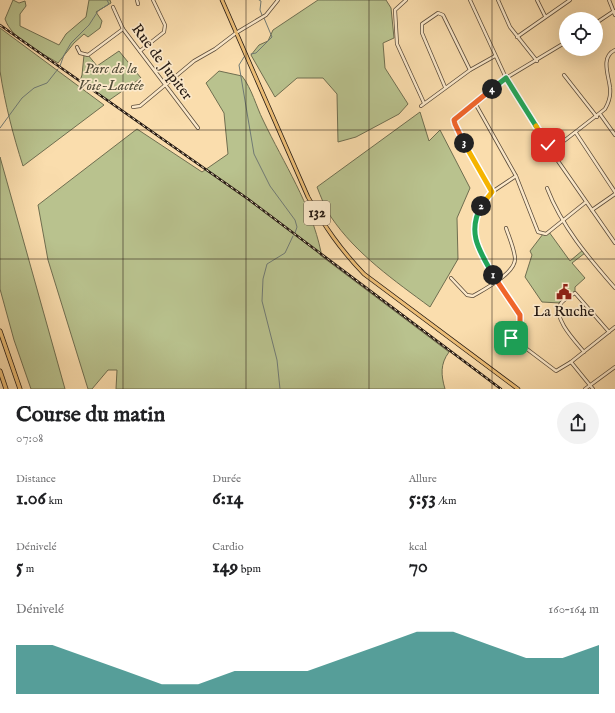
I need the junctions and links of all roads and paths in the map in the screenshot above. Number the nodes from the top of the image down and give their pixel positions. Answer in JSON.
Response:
{"nodes":[{"id":1,"x":137,"y":0,"type":"edge"},
{"id":2,"x":153,"y":0,"type":"edge"},
{"id":3,"x":222,"y":0,"type":"edge"},
{"id":4,"x":278,"y":0,"type":"edge"},
{"id":5,"x":406,"y":0,"type":"edge"},
{"id":6,"x":470,"y":0,"type":"edge"},
{"id":7,"x":498,"y":0,"type":"edge"},
{"id":8,"x":537,"y":0,"type":"edge"},
{"id":9,"x":570,"y":0,"type":"edge"},
{"id":10,"x":609,"y":0,"type":"edge"},
{"id":11,"x":566,"y":1,"type":"edge"},
{"id":12,"x":138,"y":4,"type":"dead end"},
{"id":13,"x":113,"y":7,"type":"dead end"},
{"id":14,"x":614,"y":11,"type":"junction"},
{"id":15,"x":615,"y":15,"type":"edge"},
{"id":16,"x":545,"y":16,"type":"junction"},
{"id":17,"x":603,"y":18,"type":"edge"},
{"id":18,"x":123,"y":29,"type":"junction"},
{"id":19,"x":236,"y":33,"type":"junction"},
{"id":20,"x":517,"y":37,"type":"junction"},
{"id":21,"x":77,"y":47,"type":"dead end"},
{"id":22,"x":559,"y":47,"type":"edge"},
{"id":23,"x":140,"y":50,"type":"junction"},
{"id":24,"x":615,"y":50,"type":"edge"},
{"id":25,"x":495,"y":56,"type":"junction"},
{"id":26,"x":537,"y":61,"type":"junction"},
{"id":27,"x":470,"y":70,"type":"junction"},
{"id":28,"x":564,"y":74,"type":"dead end"},
{"id":29,"x":506,"y":78,"type":"junction"},
{"id":30,"x":165,"y":85,"type":"junction"},
{"id":31,"x":445,"y":87,"type":"junction"},
{"id":32,"x":424,"y":103,"type":"junction"},
{"id":33,"x":475,"y":103,"type":"junction"},
{"id":34,"x":420,"y":106,"type":"dead end"},
{"id":35,"x":133,"y":107,"type":"dead end"},
{"id":36,"x":600,"y":114,"type":"junction"},
{"id":37,"x":597,"y":117,"type":"junction"},
{"id":38,"x":198,"y":128,"type":"dead end"},
{"id":39,"x":576,"y":133,"type":"junction"},
{"id":40,"x":615,"y":136,"type":"edge"},
{"id":41,"x":552,"y":151,"type":"junction"},
{"id":42,"x":516,"y":176,"type":"junction"},
{"id":43,"x":547,"y":188,"type":"dead end"},
{"id":44,"x":492,"y":192,"type":"junction"},
{"id":45,"x":615,"y":193,"type":"edge"},
{"id":46,"x":586,"y":202,"type":"junction"},
{"id":47,"x":592,"y":210,"type":"junction"},
{"id":48,"x":563,"y":220,"type":"junction"},
{"id":49,"x":506,"y":228,"type":"dead end"},
{"id":50,"x":615,"y":237,"type":"edge"},
{"id":51,"x":612,"y":239,"type":"junction"},
{"id":52,"x":615,"y":243,"type":"edge"},
{"id":53,"x":451,"y":278,"type":"dead end"},
{"id":54,"x":496,"y":282,"type":"junction"},
{"id":55,"x":615,"y":288,"type":"edge"},
{"id":56,"x":615,"y":327,"type":"edge"},
{"id":57,"x":0,"y":331,"type":"edge"},
{"id":58,"x":609,"y":332,"type":"junction"},
{"id":59,"x":584,"y":352,"type":"junction"},
{"id":60,"x":571,"y":362,"type":"junction"},
{"id":61,"x":615,"y":367,"type":"edge"},
{"id":62,"x":0,"y":371,"type":"edge"},
{"id":63,"x":590,"y":386,"type":"junction"},
{"id":64,"x":6,"y":389,"type":"edge"},
{"id":65,"x":20,"y":389,"type":"edge"},
{"id":66,"x":518,"y":389,"type":"edge"},
{"id":67,"x":585,"y":389,"type":"edge"},
{"id":68,"x":593,"y":389,"type":"edge"}],
"edges":[{"from":1,"to":12,"type":"street"},
{"from":2,"to":23,"type":"street"},
{"from":3,"to":19,"type":"main road","number":"132"},
{"from":4,"to":19,"type":"street"},
{"from":5,"to":32,"type":"street"},
{"from":6,"to":25,"type":"street"},
{"from":7,"to":20,"type":"street"},
{"from":8,"to":16,"type":"street"},
{"from":9,"to":11,"type":"street"},
{"from":10,"to":14,"type":"street"},
{"from":11,"to":16,"type":"street"},
{"from":13,"to":18,"type":"street","name":"Rue de Jupiter"},
{"from":14,"to":15,"type":"street"},
{"from":14,"to":17,"type":"street"},
{"from":16,"to":20,"type":"street"},
{"from":18,"to":21,"type":"street"},
{"from":18,"to":23,"type":"street","name":"Rue de Jupiter"},
{"from":19,"to":30,"type":"street"},
{"from":19,"to":66,"type":"main road","number":"132"},
{"from":20,"to":26,"type":"street"},
{"from":22,"to":26,"type":"street"},
{"from":23,"to":30,"type":"street","name":"Rue de Jupiter"},
{"from":24,"to":36,"type":"street"},
{"from":25,"to":27,"type":"street"},
{"from":25,"to":29,"type":"street"},
{"from":26,"to":29,"type":"street"},
{"from":27,"to":31,"type":"street"},
{"from":27,"to":31,"type":"street"},
{"from":28,"to":37,"type":"street"},
{"from":29,"to":33,"type":"street"},
{"from":29,"to":41,"type":"street"},
{"from":30,"to":35,"type":"street"},
{"from":30,"to":38,"type":"street","name":"Rue de Jupiter"},
{"from":31,"to":32,"type":"street"},
{"from":32,"to":34,"type":"street"},
{"from":33,"to":42,"type":"street"},
{"from":33,"to":44,"type":"street"},
{"from":36,"to":37,"type":"street"},
{"from":36,"to":40,"type":"street"},
{"from":37,"to":39,"type":"street"},
{"from":39,"to":41,"type":"street"},
{"from":39,"to":45,"type":"street"},
{"from":41,"to":46,"type":"street"},
{"from":42,"to":44,"type":"street"},
{"from":42,"to":48,"type":"street"},
{"from":43,"to":48,"type":"street"},
{"from":44,"to":54,"type":"street"},
{"from":45,"to":47,"type":"street"},
{"from":46,"to":47,"type":"street"},
{"from":46,"to":48,"type":"street"},
{"from":47,"to":51,"type":"street"},
{"from":48,"to":55,"type":"street"},
{"from":49,"to":54,"type":"street"},
{"from":50,"to":51,"type":"street"},
{"from":51,"to":52,"type":"street"},
{"from":53,"to":54,"type":"street"},
{"from":54,"to":60,"type":"street"},
{"from":56,"to":58,"type":"street"},
{"from":57,"to":65,"type":"highway"},
{"from":58,"to":59,"type":"street"},
{"from":58,"to":59,"type":"street"},
{"from":59,"to":60,"type":"street"},
{"from":60,"to":63,"type":"street"},
{"from":61,"to":63,"type":"street"},
{"from":62,"to":64,"type":"highway"},
{"from":63,"to":67,"type":"street"},
{"from":63,"to":68,"type":"street"}]}
